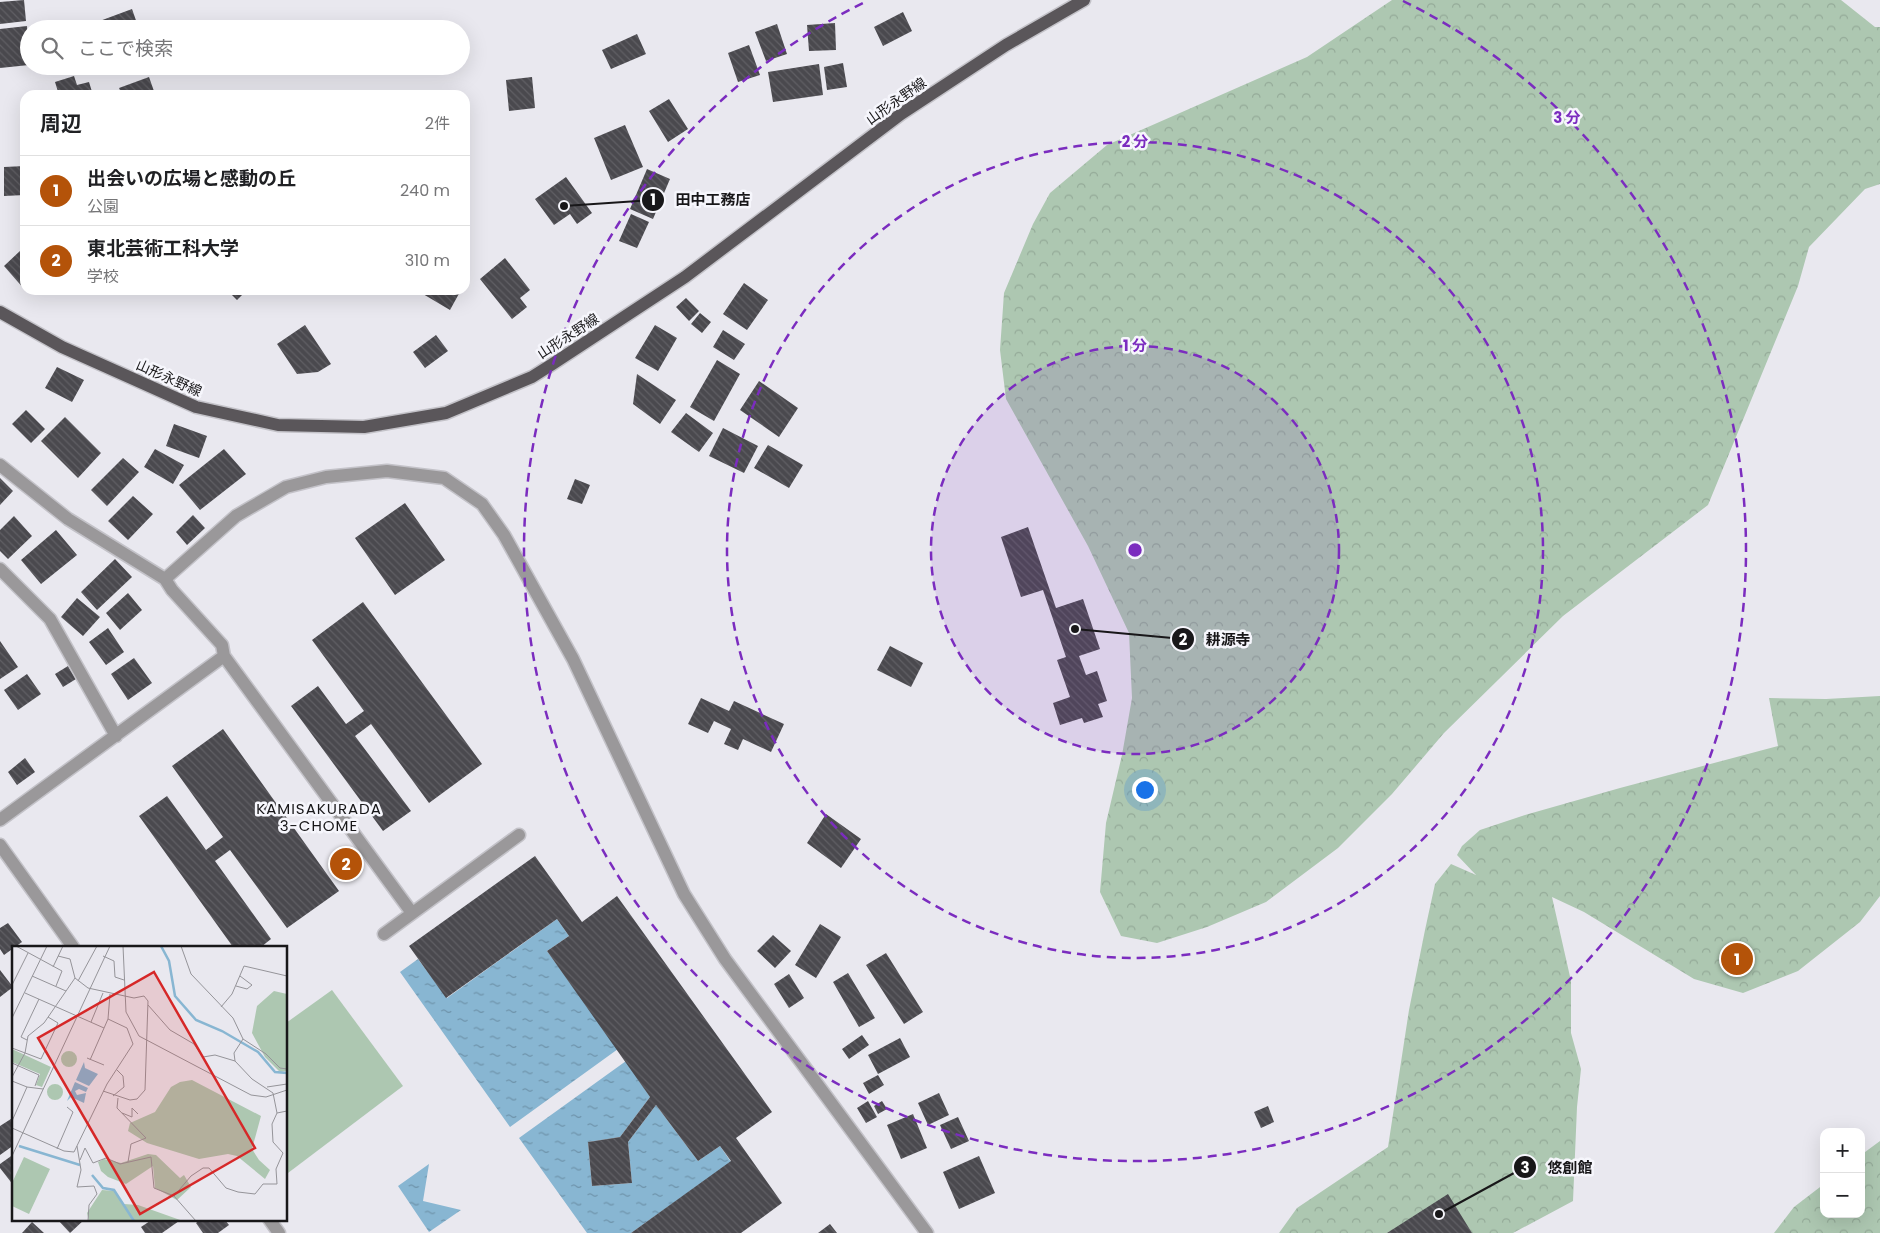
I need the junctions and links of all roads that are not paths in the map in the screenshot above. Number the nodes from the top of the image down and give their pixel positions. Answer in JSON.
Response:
{"nodes":[{"id":1,"x":1084,"y":0,"type":"edge"},
{"id":2,"x":0,"y":312,"type":"edge"},
{"id":3,"x":0,"y":465,"type":"edge"},
{"id":4,"x":0,"y":569,"type":"edge"},
{"id":5,"x":165,"y":579,"type":"junction"},
{"id":6,"x":224,"y":656,"type":"junction"},
{"id":7,"x":116,"y":736,"type":"junction"},
{"id":8,"x":0,"y":820,"type":"edge"},
{"id":9,"x":519,"y":835,"type":"dead end"},
{"id":10,"x":0,"y":845,"type":"edge"},
{"id":11,"x":412,"y":914,"type":"junction"},
{"id":12,"x":384,"y":934,"type":"dead end"},
{"id":13,"x":72,"y":946,"type":"edge"},
{"id":14,"x":270,"y":1220,"type":"edge"},
{"id":15,"x":279,"y":1233,"type":"edge"},
{"id":16,"x":926,"y":1233,"type":"edge"}],
"edges":[{"from":1,"to":2,"type":"main road","name":"山形永野線"},
{"from":3,"to":5,"type":"street"},
{"from":4,"to":7,"type":"street"},
{"from":5,"to":6,"type":"street"},
{"from":5,"to":16,"type":"street"},
{"from":6,"to":7,"type":"street"},
{"from":6,"to":11,"type":"street"},
{"from":7,"to":8,"type":"street"},
{"from":9,"to":11,"type":"street"},
{"from":10,"to":13,"type":"street"},
{"from":11,"to":12,"type":"street"},
{"from":14,"to":15,"type":"street"}]}
